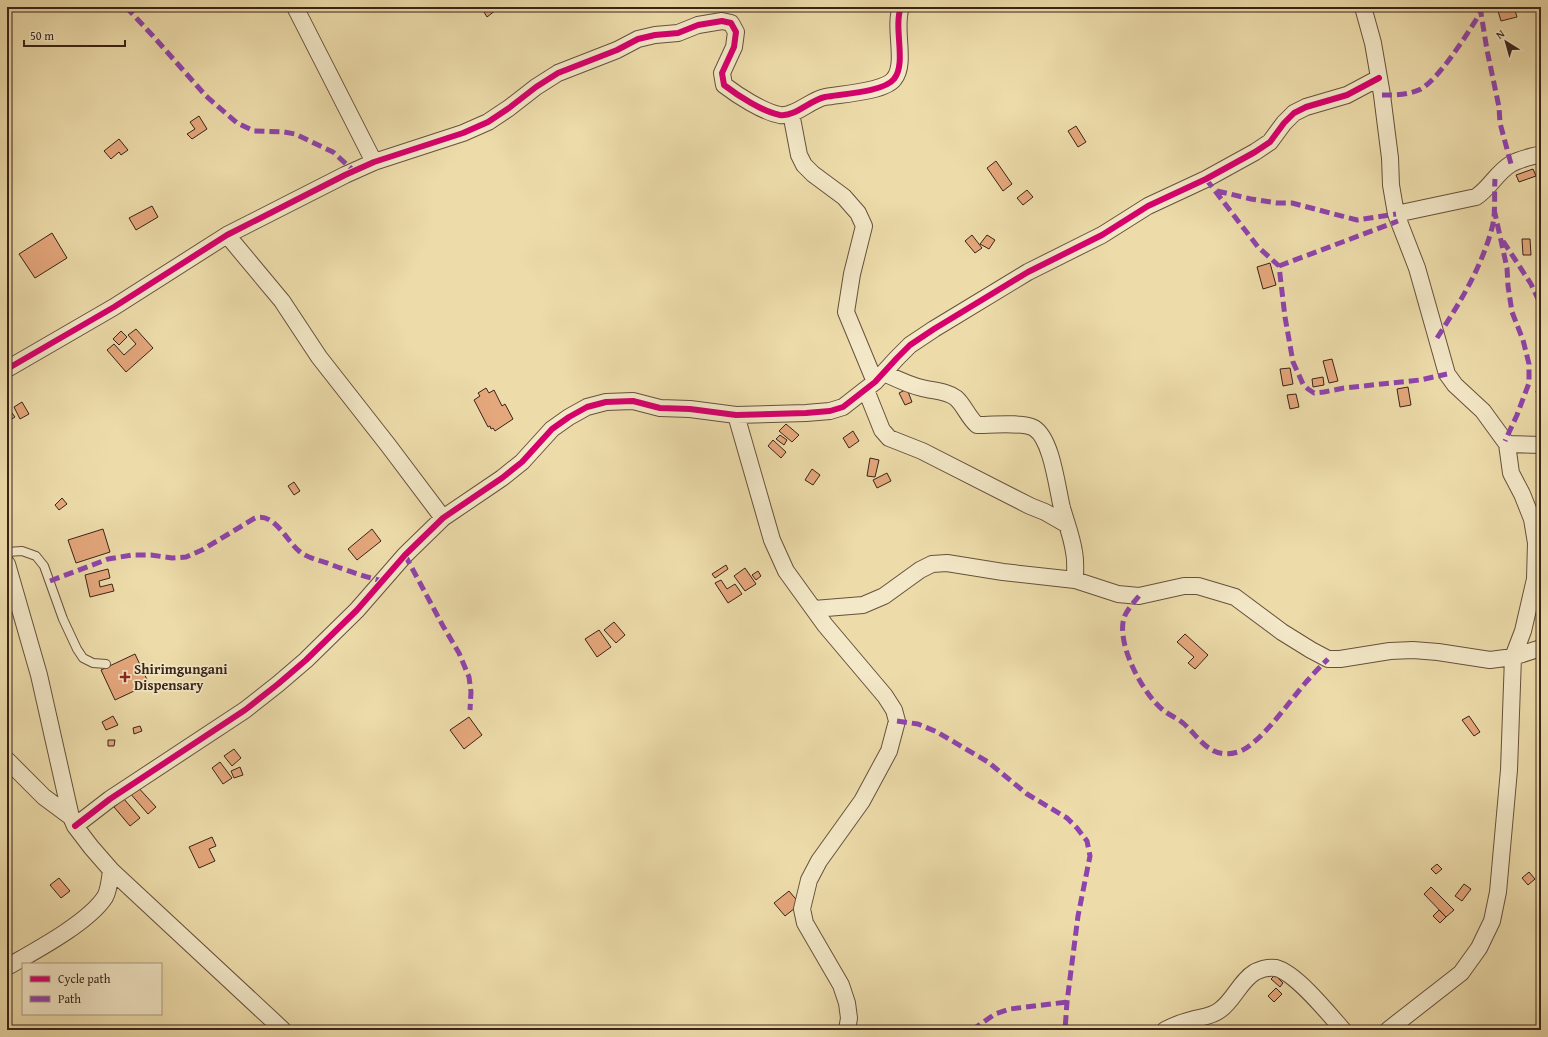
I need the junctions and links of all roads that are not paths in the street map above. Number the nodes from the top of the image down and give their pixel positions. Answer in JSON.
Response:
{"nodes":[{"id":1,"x":295,"y":7,"type":"edge"},
{"id":2,"x":901,"y":7,"type":"edge"},
{"id":3,"x":1363,"y":7,"type":"edge"},
{"id":4,"x":723,"y":14,"type":"edge"},
{"id":5,"x":1379,"y":78,"type":"junction"},
{"id":6,"x":791,"y":113,"type":"junction"},
{"id":7,"x":1541,"y":154,"type":"edge"},
{"id":8,"x":374,"y":162,"type":"junction"},
{"id":9,"x":1396,"y":214,"type":"junction"},
{"id":10,"x":227,"y":235,"type":"junction"},
{"id":11,"x":7,"y":369,"type":"edge"},
{"id":12,"x":875,"y":382,"type":"junction"},
{"id":13,"x":736,"y":415,"type":"junction"},
{"id":14,"x":1507,"y":444,"type":"junction"},
{"id":15,"x":1541,"y":445,"type":"edge"},
{"id":16,"x":443,"y":518,"type":"junction"},
{"id":17,"x":1066,"y":524,"type":"junction"},
{"id":18,"x":7,"y":552,"type":"edge"},
{"id":19,"x":7,"y":564,"type":"edge"},
{"id":20,"x":1075,"y":580,"type":"junction"},
{"id":21,"x":814,"y":609,"type":"junction"},
{"id":22,"x":1541,"y":648,"type":"edge"},
{"id":23,"x":1513,"y":657,"type":"junction"},
{"id":24,"x":106,"y":664,"type":"dead end"},
{"id":25,"x":7,"y":760,"type":"edge"},
{"id":26,"x":73,"y":822,"type":"junction"},
{"id":27,"x":111,"y":870,"type":"junction"},
{"id":28,"x":134,"y":892,"type":"junction"},
{"id":29,"x":106,"y":896,"type":"junction"},
{"id":30,"x":7,"y":968,"type":"edge"},
{"id":31,"x":1395,"y":1028,"type":"edge"},
{"id":32,"x":283,"y":1030,"type":"edge"},
{"id":33,"x":847,"y":1030,"type":"edge"},
{"id":34,"x":1165,"y":1030,"type":"edge"},
{"id":35,"x":1343,"y":1030,"type":"edge"}],
"edges":[{"from":1,"to":8,"type":"street"},
{"from":2,"to":6,"type":"street"},
{"from":3,"to":5,"type":"street"},
{"from":4,"to":6,"type":"street"},
{"from":4,"to":8,"type":"street"},
{"from":5,"to":9,"type":"street"},
{"from":5,"to":12,"type":"street"},
{"from":6,"to":12,"type":"street"},
{"from":7,"to":9,"type":"street"},
{"from":8,"to":10,"type":"street"},
{"from":9,"to":14,"type":"street"},
{"from":10,"to":11,"type":"street"},
{"from":10,"to":16,"type":"street"},
{"from":12,"to":13,"type":"street"},
{"from":12,"to":17,"type":"street"},
{"from":12,"to":17,"type":"street"},
{"from":13,"to":16,"type":"street"},
{"from":13,"to":21,"type":"street"},
{"from":14,"to":15,"type":"street"},
{"from":14,"to":23,"type":"street"},
{"from":16,"to":26,"type":"street"},
{"from":17,"to":20,"type":"street"},
{"from":18,"to":24,"type":"lane"},
{"from":19,"to":26,"type":"street"},
{"from":20,"to":21,"type":"street"},
{"from":20,"to":23,"type":"street"},
{"from":21,"to":33,"type":"street"},
{"from":22,"to":23,"type":"street"},
{"from":23,"to":31,"type":"street"},
{"from":25,"to":26,"type":"street"},
{"from":26,"to":27,"type":"street"},
{"from":27,"to":28,"type":"street"},
{"from":27,"to":29,"type":"street"},
{"from":28,"to":29,"type":"street"},
{"from":28,"to":32,"type":"street"},
{"from":29,"to":30,"type":"street"},
{"from":34,"to":35,"type":"street"}]}
